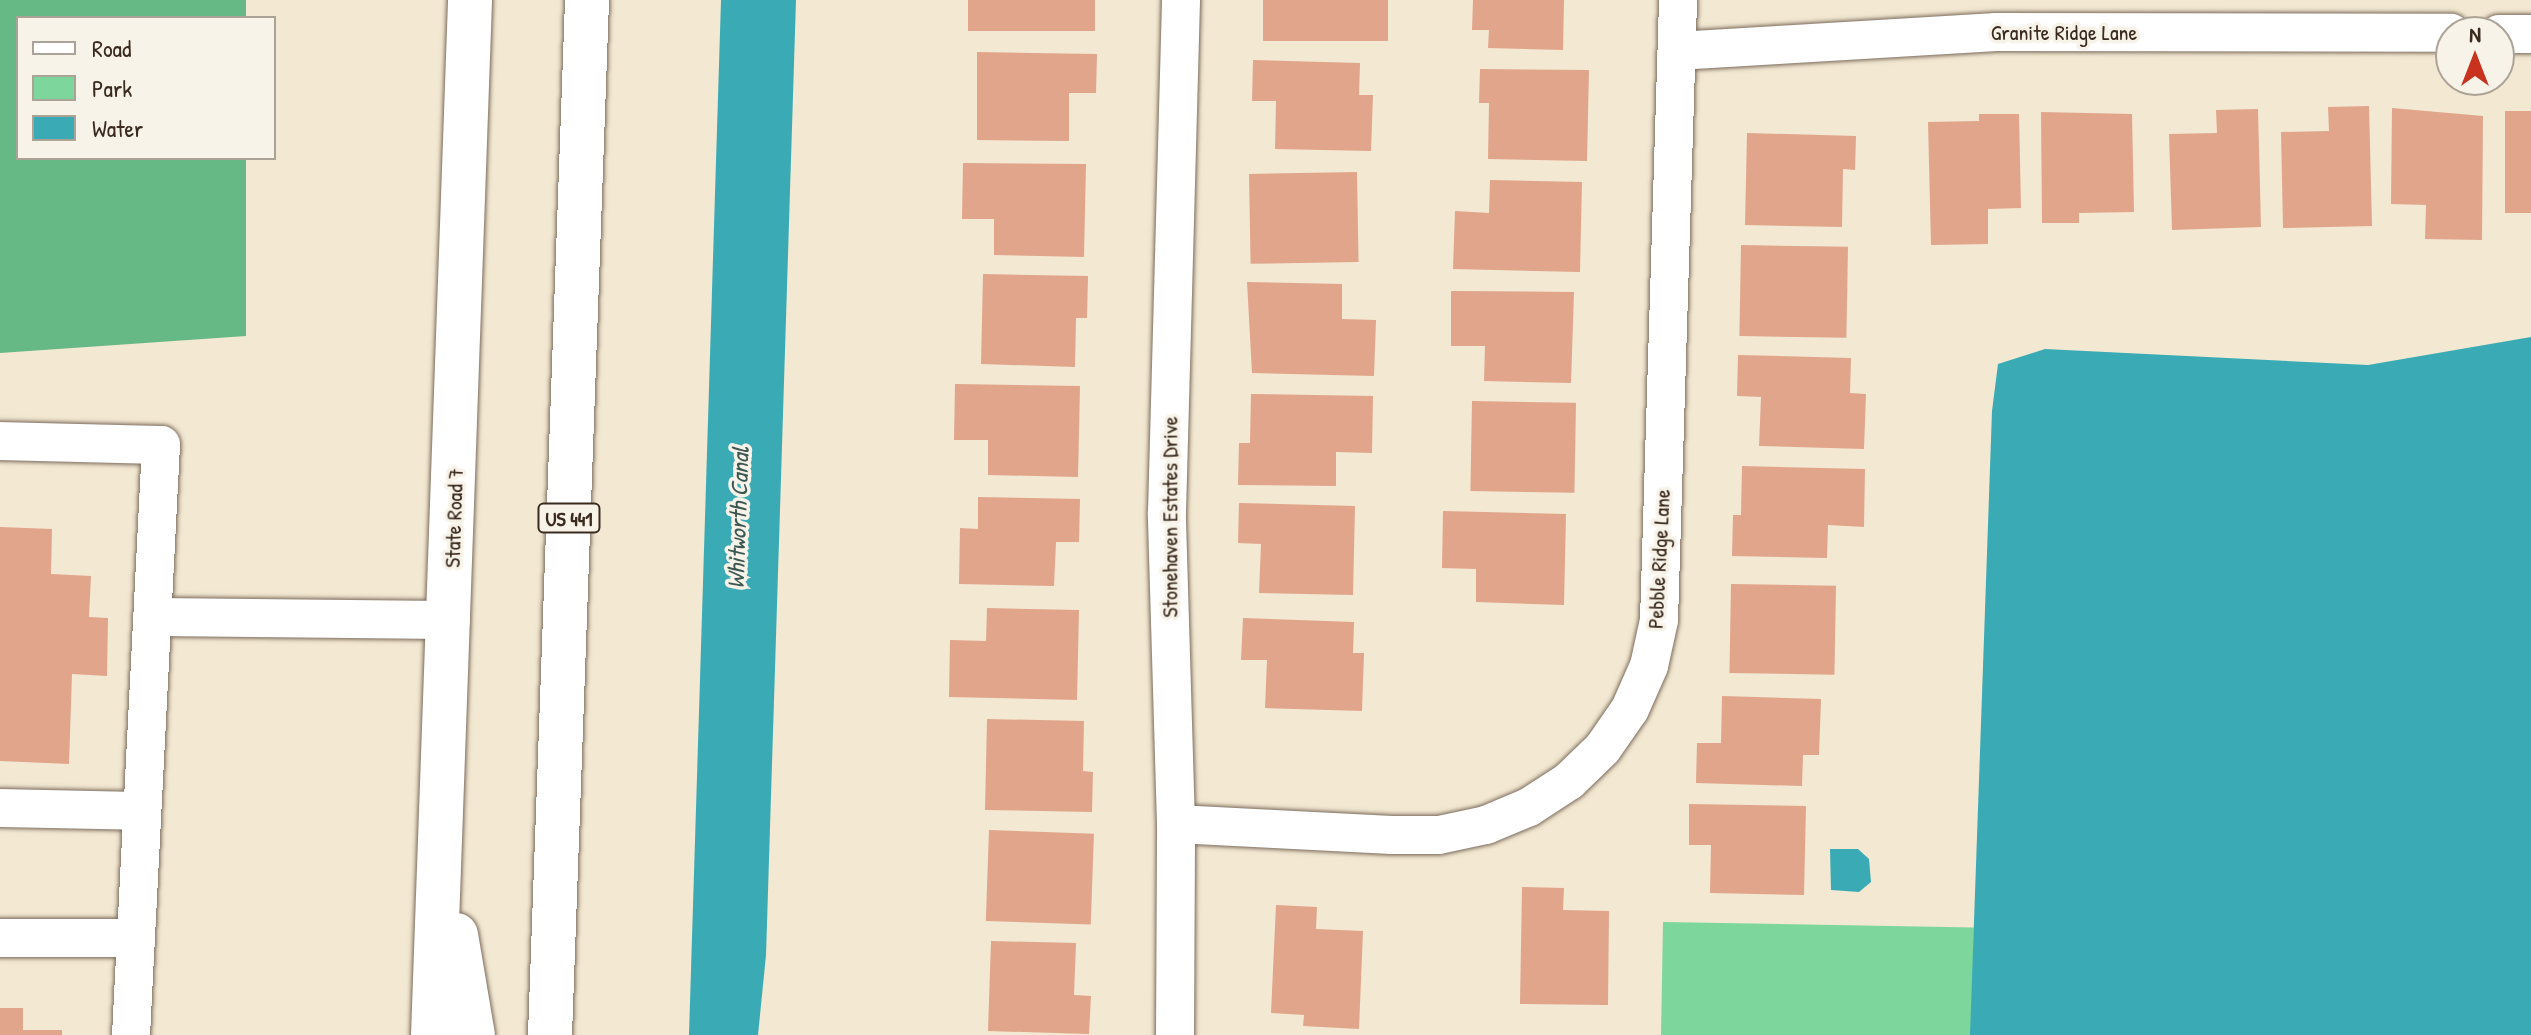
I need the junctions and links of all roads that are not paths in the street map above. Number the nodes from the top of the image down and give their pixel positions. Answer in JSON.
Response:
{"nodes":[{"id":1,"x":470,"y":0,"type":"edge"},
{"id":2,"x":587,"y":0,"type":"edge"},
{"id":3,"x":1181,"y":0,"type":"edge"},
{"id":4,"x":1678,"y":0,"type":"edge"},
{"id":5,"x":2435,"y":33,"type":"edge"},
{"id":6,"x":1677,"y":51,"type":"junction"},
{"id":7,"x":0,"y":441,"type":"edge"},
{"id":8,"x":152,"y":617,"type":"junction"},
{"id":9,"x":451,"y":620,"type":"junction"},
{"id":10,"x":0,"y":808,"type":"edge"},
{"id":11,"x":142,"y":811,"type":"junction"},
{"id":12,"x":1176,"y":824,"type":"junction"},
{"id":13,"x":441,"y":849,"type":"junction"},
{"id":14,"x":0,"y":938,"type":"edge"},
{"id":15,"x":136,"y":938,"type":"junction"},
{"id":16,"x":131,"y":1035,"type":"edge"},
{"id":17,"x":433,"y":1035,"type":"edge"},
{"id":18,"x":473,"y":1035,"type":"edge"},
{"id":19,"x":550,"y":1035,"type":"edge"},
{"id":20,"x":1175,"y":1035,"type":"edge"}],
"edges":[{"from":1,"to":9,"type":"main road","name":"State Road 7"},
{"from":2,"to":19,"type":"main road","number":"US 441"},
{"from":3,"to":12,"type":"street","name":"Stonehaven Estates Drive"},
{"from":4,"to":6,"type":"street","name":"Pebble Ridge Lane"},
{"from":5,"to":6,"type":"street","name":"Granite Ridge Lane"},
{"from":6,"to":12,"type":"street","name":"Pebble Ridge Lane"},
{"from":7,"to":8,"type":"street"},
{"from":8,"to":9,"type":"street"},
{"from":8,"to":11,"type":"street"},
{"from":9,"to":13,"type":"main road","name":"State Road 7"},
{"from":10,"to":11,"type":"street"},
{"from":11,"to":15,"type":"street"},
{"from":12,"to":20,"type":"street","name":"Stonehaven Estates Drive"},
{"from":13,"to":17,"type":"main road","name":"State Road 7"},
{"from":13,"to":18,"type":"main road"},
{"from":14,"to":15,"type":"street"},
{"from":15,"to":16,"type":"street"}]}
